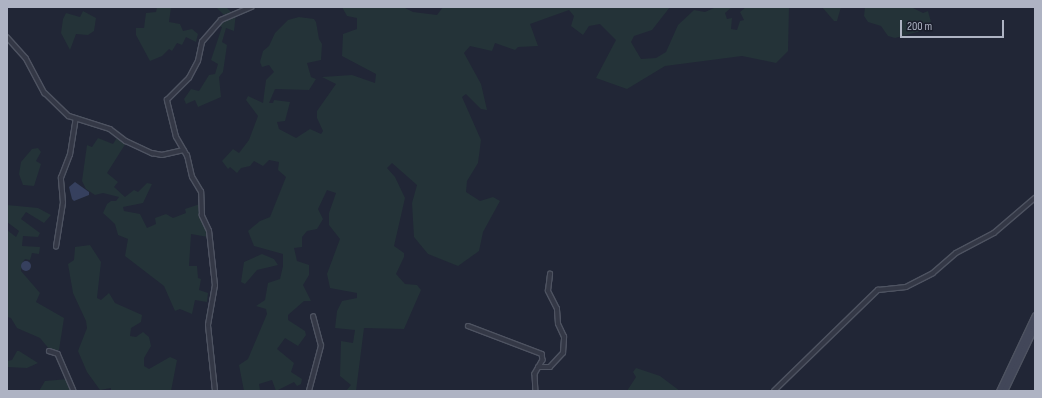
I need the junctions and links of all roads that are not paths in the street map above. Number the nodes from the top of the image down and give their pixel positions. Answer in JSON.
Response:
{"nodes":[{"id":1,"x":251,"y":7,"type":"edge"},
{"id":2,"x":237,"y":9,"type":"edge"},
{"id":3,"x":7,"y":36,"type":"edge"},
{"id":4,"x":76,"y":119,"type":"junction"},
{"id":5,"x":183,"y":150,"type":"junction"},
{"id":6,"x":1035,"y":198,"type":"edge"},
{"id":7,"x":56,"y":247,"type":"dead end"},
{"id":8,"x":550,"y":274,"type":"dead end"},
{"id":9,"x":1035,"y":316,"type":"edge"},
{"id":10,"x":312,"y":317,"type":"dead end"},
{"id":11,"x":468,"y":326,"type":"dead end"},
{"id":12,"x":1035,"y":326,"type":"edge"},
{"id":13,"x":49,"y":351,"type":"dead end"},
{"id":14,"x":538,"y":367,"type":"junction"},
{"id":15,"x":74,"y":391,"type":"edge"},
{"id":16,"x":215,"y":391,"type":"edge"},
{"id":17,"x":309,"y":391,"type":"edge"},
{"id":18,"x":536,"y":391,"type":"edge"},
{"id":19,"x":774,"y":391,"type":"edge"},
{"id":20,"x":999,"y":391,"type":"edge"},
{"id":21,"x":1004,"y":391,"type":"edge"}],
"edges":[{"from":1,"to":2,"type":"street"},
{"from":2,"to":5,"type":"street"},
{"from":3,"to":4,"type":"street"},
{"from":4,"to":5,"type":"street"},
{"from":4,"to":7,"type":"street"},
{"from":5,"to":16,"type":"street"},
{"from":6,"to":19,"type":"street"},
{"from":8,"to":14,"type":"street"},
{"from":9,"to":20,"type":"main road"},
{"from":10,"to":17,"type":"street"},
{"from":11,"to":14,"type":"street"},
{"from":12,"to":21,"type":"main road"},
{"from":13,"to":15,"type":"street"},
{"from":14,"to":18,"type":"street"}]}
